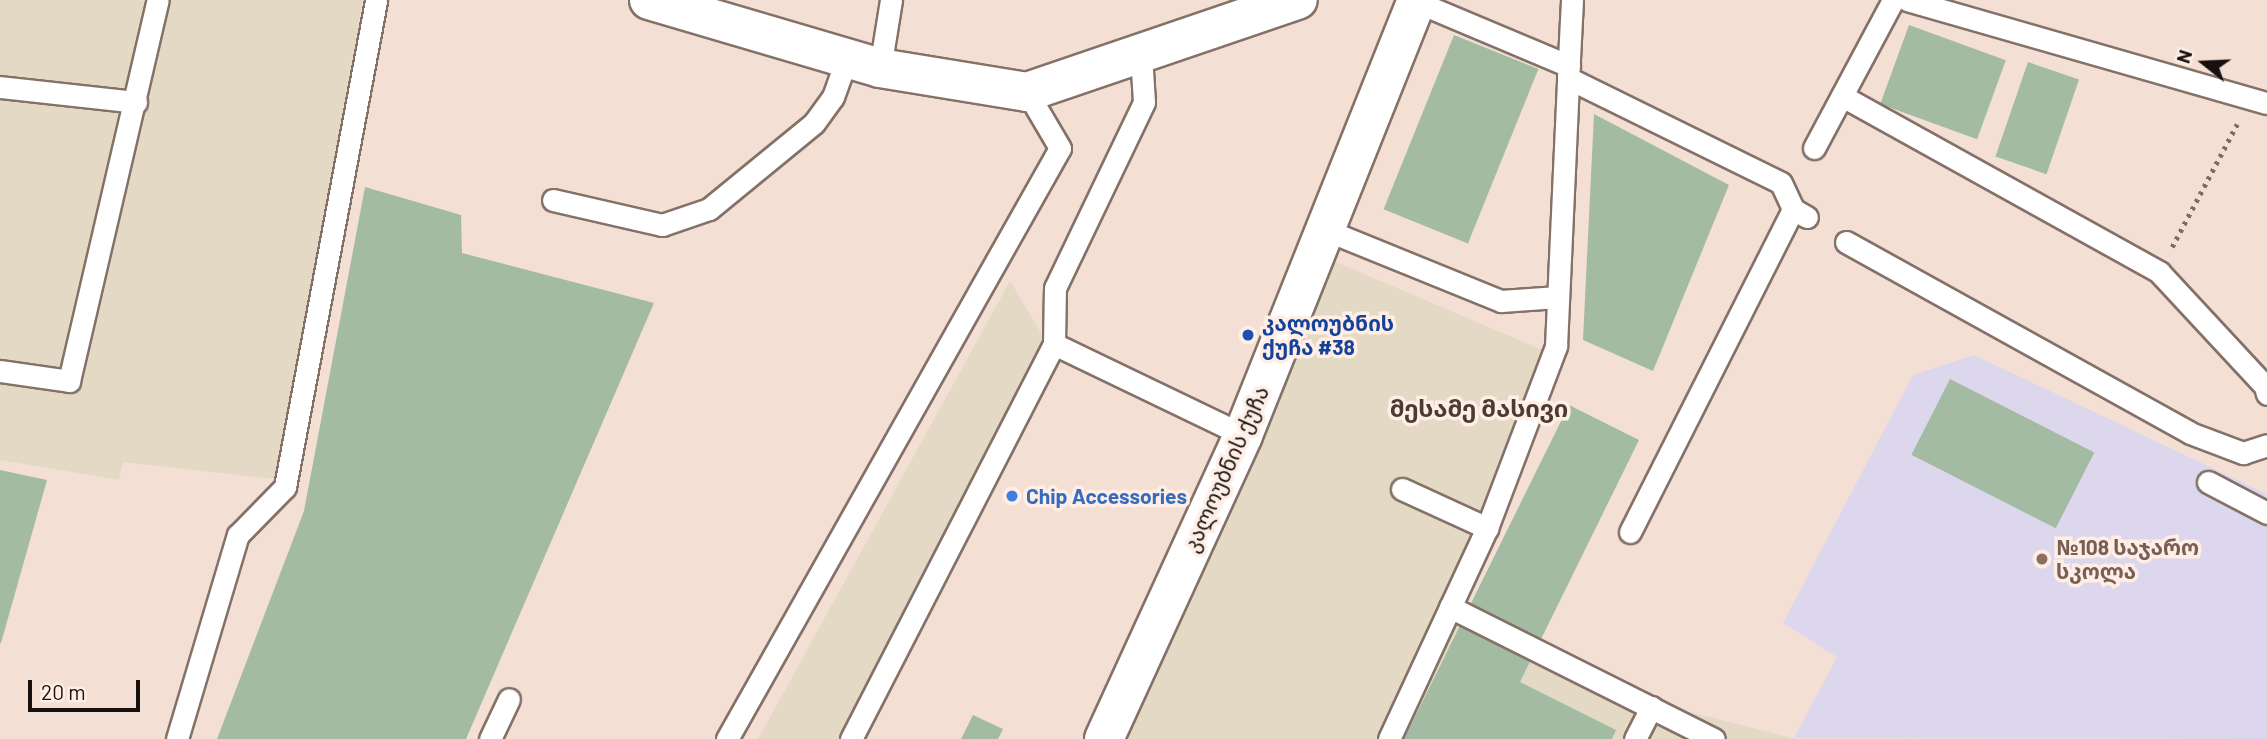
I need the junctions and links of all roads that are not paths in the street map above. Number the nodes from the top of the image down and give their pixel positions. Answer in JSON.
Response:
{"nodes":[{"id":1,"x":158,"y":0,"type":"edge"},
{"id":2,"x":376,"y":0,"type":"edge"},
{"id":3,"x":649,"y":0,"type":"edge"},
{"id":4,"x":891,"y":0,"type":"edge"},
{"id":5,"x":1298,"y":0,"type":"edge"},
{"id":6,"x":1572,"y":0,"type":"edge"},
{"id":7,"x":1893,"y":0,"type":"edge"},
{"id":8,"x":1907,"y":0,"type":"edge"},
{"id":9,"x":1418,"y":1,"type":"edge"},
{"id":10,"x":1141,"y":54,"type":"junction"},
{"id":11,"x":864,"y":63,"type":"junction"},
{"id":12,"x":1568,"y":72,"type":"junction"},
{"id":13,"x":0,"y":87,"type":"edge"},
{"id":14,"x":1027,"y":92,"type":"junction"},
{"id":15,"x":1842,"y":96,"type":"junction"},
{"id":16,"x":2259,"y":101,"type":"edge"},
{"id":17,"x":136,"y":102,"type":"junction"},
{"id":18,"x":1814,"y":148,"type":"dead end"},
{"id":19,"x":553,"y":200,"type":"dead end"},
{"id":20,"x":1326,"y":230,"type":"junction"},
{"id":21,"x":1846,"y":242,"type":"dead end"},
{"id":22,"x":1558,"y":296,"type":"junction"},
{"id":23,"x":1054,"y":344,"type":"junction"},
{"id":24,"x":0,"y":371,"type":"edge"},
{"id":25,"x":2267,"y":394,"type":"edge"},
{"id":26,"x":1243,"y":435,"type":"junction"},
{"id":27,"x":2267,"y":445,"type":"edge"},
{"id":28,"x":2208,"y":482,"type":"dead end"},
{"id":29,"x":1402,"y":489,"type":"dead end"},
{"id":30,"x":2267,"y":513,"type":"edge"},
{"id":31,"x":1487,"y":528,"type":"junction"},
{"id":32,"x":1630,"y":532,"type":"dead end"},
{"id":33,"x":1450,"y":607,"type":"junction"},
{"id":34,"x":509,"y":699,"type":"dead end"},
{"id":35,"x":1651,"y":707,"type":"junction"},
{"id":36,"x":177,"y":739,"type":"edge"},
{"id":37,"x":491,"y":739,"type":"edge"},
{"id":38,"x":727,"y":739,"type":"edge"},
{"id":39,"x":851,"y":739,"type":"edge"},
{"id":40,"x":1104,"y":739,"type":"edge"},
{"id":41,"x":1388,"y":739,"type":"edge"},
{"id":42,"x":1635,"y":739,"type":"edge"},
{"id":43,"x":1714,"y":739,"type":"edge"}],
"edges":[{"from":1,"to":17,"type":"lane"},
{"from":2,"to":36,"type":"lane"},
{"from":3,"to":11,"type":"street"},
{"from":4,"to":11,"type":"lane"},
{"from":5,"to":10,"type":"street"},
{"from":6,"to":12,"type":"lane"},
{"from":7,"to":15,"type":"lane"},
{"from":8,"to":16,"type":"lane"},
{"from":9,"to":12,"type":"lane"},
{"from":9,"to":20,"type":"street","name":"კალოუბნის ქუჩა"},
{"from":10,"to":14,"type":"street"},
{"from":10,"to":23,"type":"lane"},
{"from":11,"to":14,"type":"street"},
{"from":11,"to":19,"type":"lane"},
{"from":12,"to":22,"type":"lane"},
{"from":12,"to":32,"type":"lane"},
{"from":13,"to":17,"type":"lane"},
{"from":14,"to":38,"type":"lane"},
{"from":15,"to":18,"type":"lane"},
{"from":15,"to":25,"type":"lane"},
{"from":17,"to":24,"type":"lane"},
{"from":20,"to":22,"type":"lane"},
{"from":20,"to":26,"type":"street","name":"კალოუბნის ქუჩა"},
{"from":21,"to":27,"type":"lane"},
{"from":22,"to":31,"type":"lane"},
{"from":23,"to":26,"type":"lane"},
{"from":23,"to":39,"type":"lane"},
{"from":26,"to":40,"type":"street","name":"კალოუბნის ქუჩა"},
{"from":28,"to":30,"type":"lane"},
{"from":29,"to":31,"type":"lane"},
{"from":31,"to":33,"type":"lane"},
{"from":33,"to":35,"type":"lane"},
{"from":33,"to":41,"type":"lane"},
{"from":34,"to":37,"type":"lane"},
{"from":35,"to":42,"type":"lane"},
{"from":35,"to":43,"type":"lane"}]}
